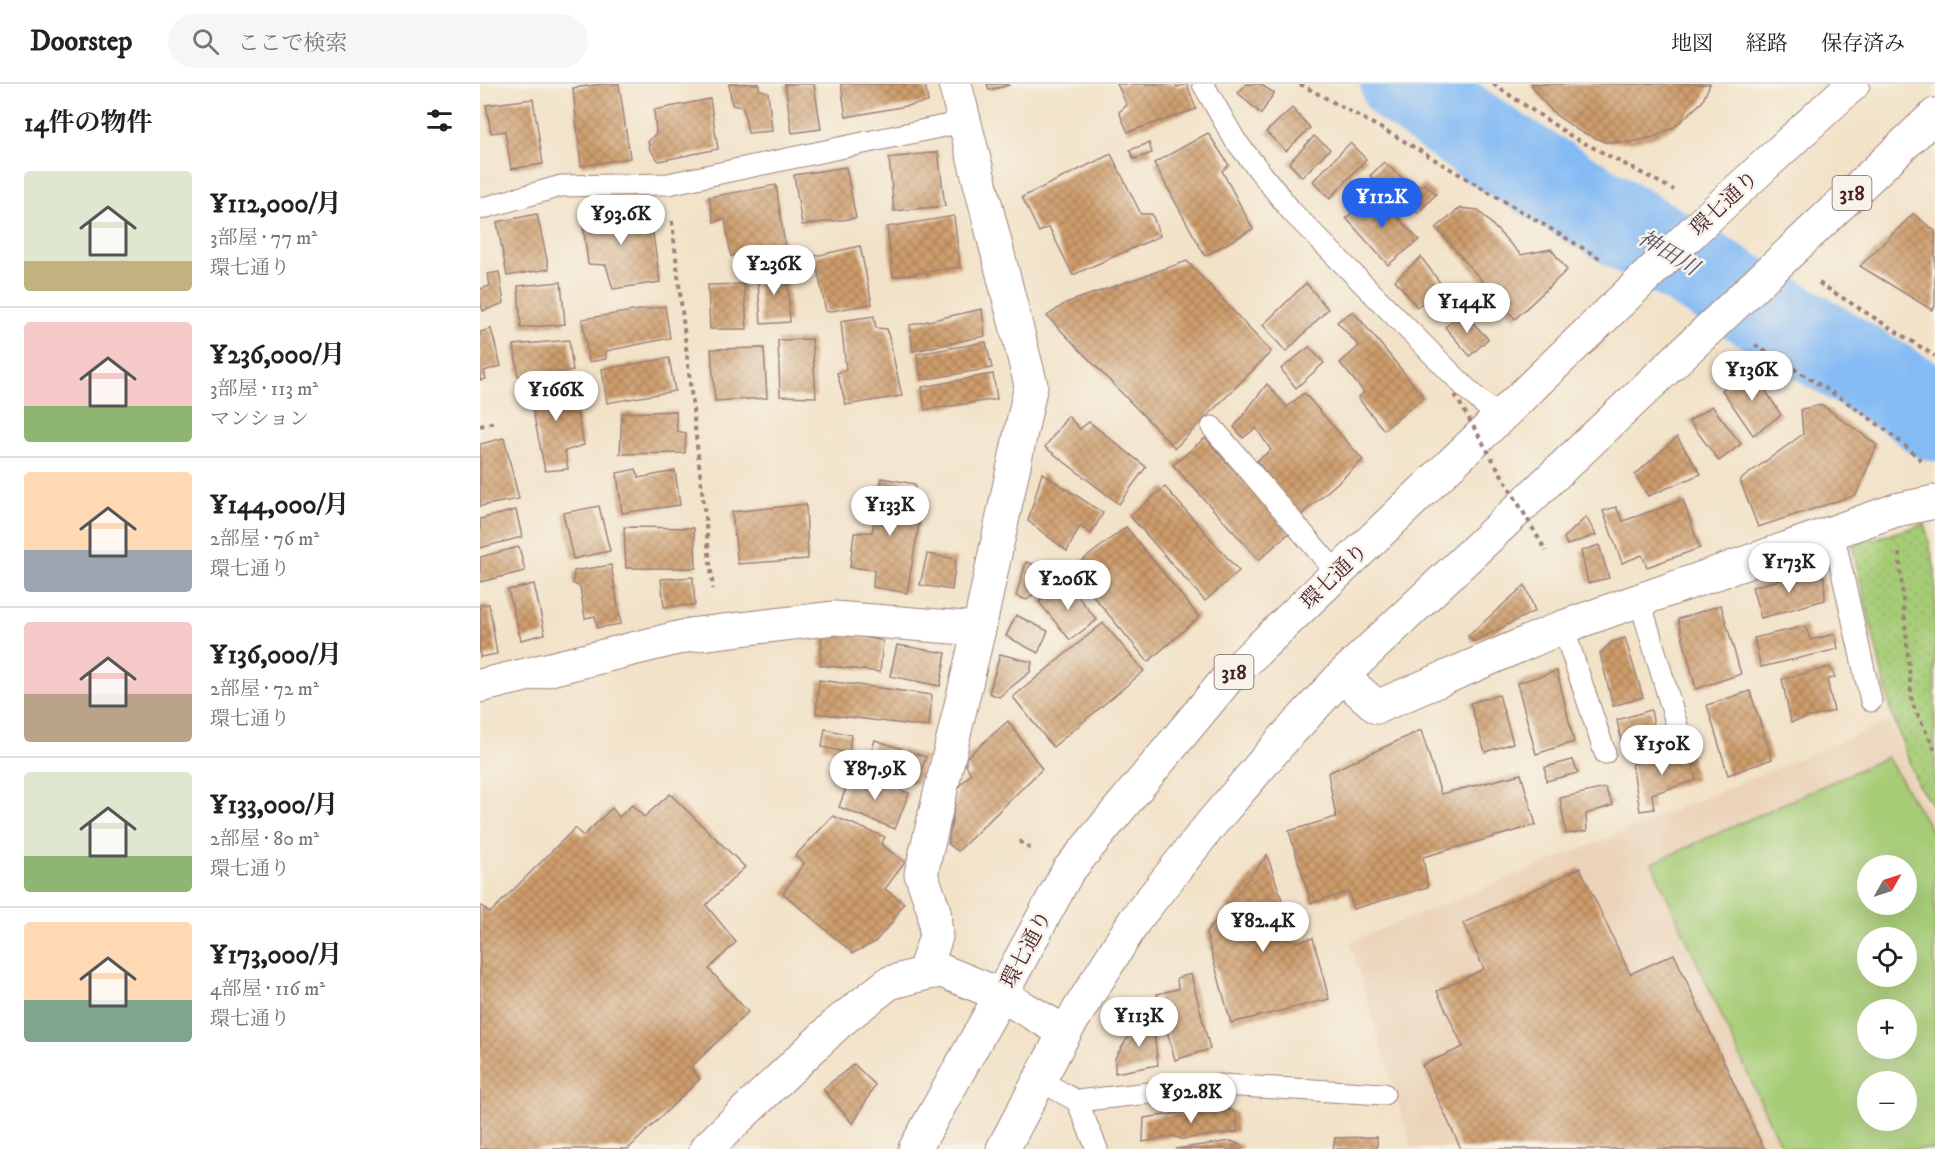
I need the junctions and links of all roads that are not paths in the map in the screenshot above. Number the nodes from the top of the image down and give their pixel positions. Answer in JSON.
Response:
{"nodes":[{"id":1,"x":955,"y":84,"type":"edge"},
{"id":2,"x":1203,"y":84,"type":"edge"},
{"id":3,"x":1853,"y":84,"type":"edge"},
{"id":4,"x":1935,"y":115,"type":"edge"},
{"id":5,"x":963,"y":122,"type":"junction"},
{"id":6,"x":480,"y":209,"type":"edge"},
{"id":7,"x":1499,"y":418,"type":"junction"},
{"id":8,"x":1212,"y":426,"type":"dead end"},
{"id":9,"x":1935,"y":502,"type":"edge"},
{"id":10,"x":1833,"y":532,"type":"junction"},
{"id":11,"x":1337,"y":573,"type":"junction"},
{"id":12,"x":1640,"y":601,"type":"junction"},
{"id":13,"x":1563,"y":627,"type":"junction"},
{"id":14,"x":980,"y":629,"type":"junction"},
{"id":15,"x":1342,"y":676,"type":"junction"},
{"id":16,"x":480,"y":686,"type":"edge"},
{"id":17,"x":1871,"y":702,"type":"dead end"},
{"id":18,"x":1678,"y":729,"type":"dead end"},
{"id":19,"x":1605,"y":753,"type":"dead end"},
{"id":20,"x":923,"y":974,"type":"junction"},
{"id":21,"x":1001,"y":995,"type":"junction"},
{"id":22,"x":1065,"y":1032,"type":"junction"},
{"id":23,"x":1039,"y":1080,"type":"junction"},
{"id":24,"x":1384,"y":1094,"type":"dead end"},
{"id":25,"x":1077,"y":1101,"type":"junction"},
{"id":26,"x":714,"y":1146,"type":"edge"},
{"id":27,"x":915,"y":1149,"type":"edge"},
{"id":28,"x":1003,"y":1149,"type":"edge"},
{"id":29,"x":1097,"y":1149,"type":"edge"}],
"edges":[{"from":1,"to":5,"type":"main road"},
{"from":2,"to":7,"type":"lane"},
{"from":3,"to":7,"type":"main road","name":"環七通り","number":"318"},
{"from":4,"to":15,"type":"main road","number":"318"},
{"from":5,"to":6,"type":"lane"},
{"from":5,"to":14,"type":"main road"},
{"from":7,"to":11,"type":"main road","name":"環七通り","number":"318"},
{"from":8,"to":11,"type":"lane"},
{"from":9,"to":10,"type":"main road"},
{"from":10,"to":12,"type":"main road"},
{"from":10,"to":17,"type":"lane"},
{"from":11,"to":21,"type":"main road","name":"環七通り","number":"318"},
{"from":12,"to":13,"type":"main road"},
{"from":12,"to":18,"type":"lane"},
{"from":13,"to":15,"type":"main road"},
{"from":13,"to":19,"type":"lane"},
{"from":14,"to":16,"type":"main road"},
{"from":14,"to":20,"type":"main road"},
{"from":15,"to":22,"type":"main road","number":"318"},
{"from":20,"to":21,"type":"main road"},
{"from":20,"to":26,"type":"main road"},
{"from":21,"to":22,"type":"main road"},
{"from":21,"to":27,"type":"main road","name":"環七通り","number":"318"},
{"from":22,"to":23,"type":"main road","number":"318"},
{"from":23,"to":25,"type":"lane"},
{"from":23,"to":28,"type":"main road","number":"318"},
{"from":24,"to":25,"type":"lane"},
{"from":25,"to":29,"type":"lane"}]}
